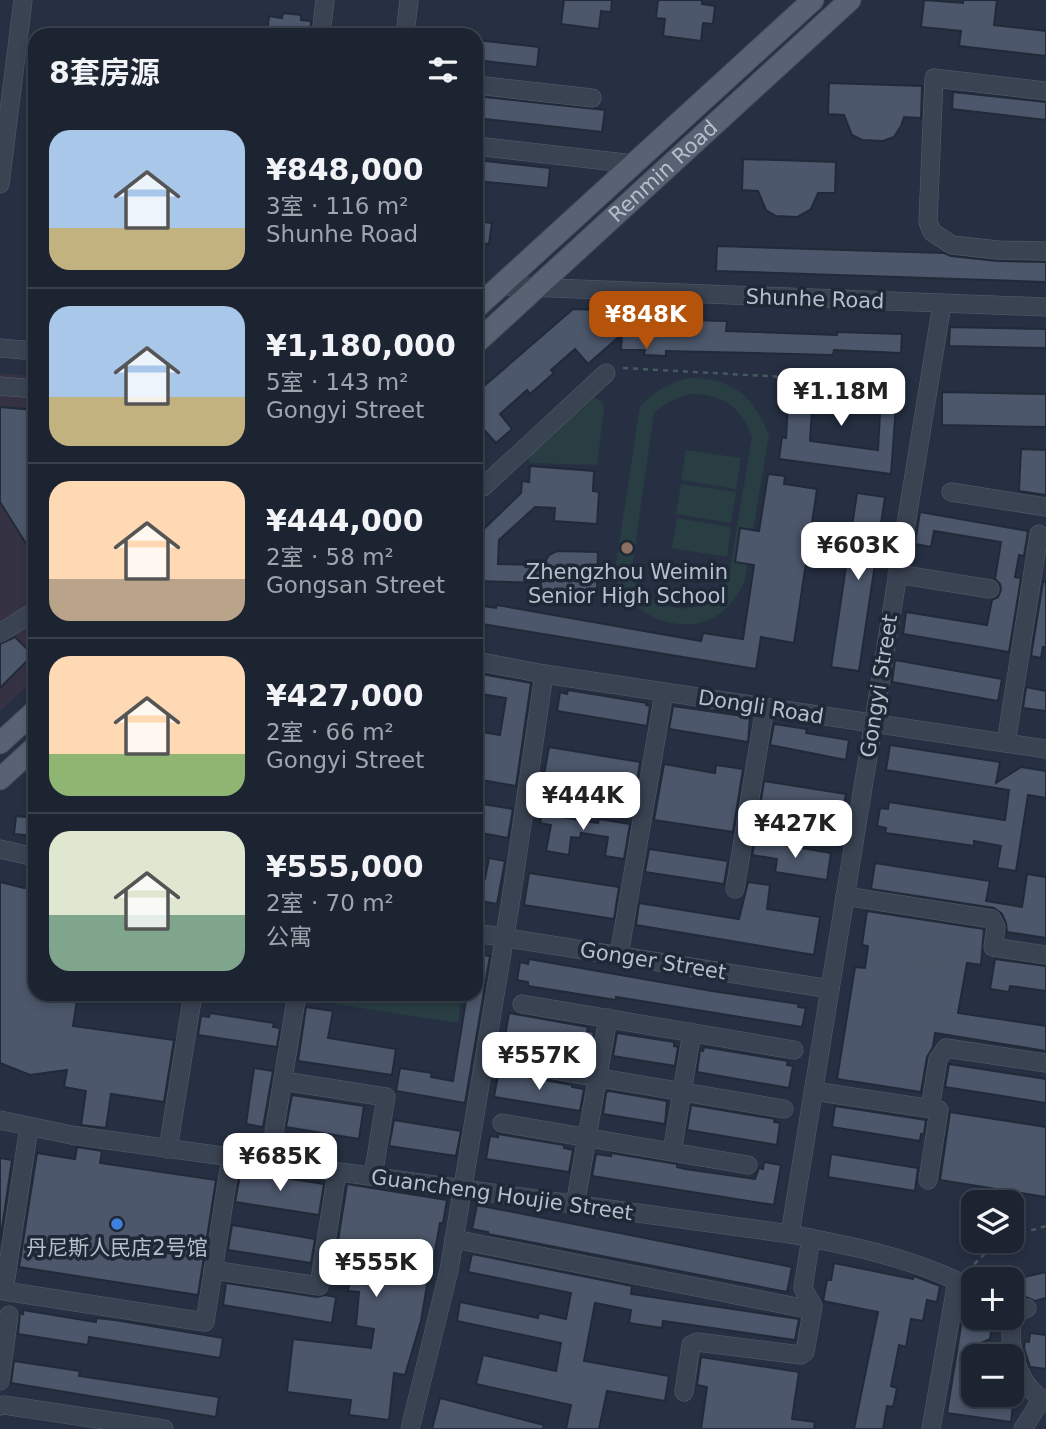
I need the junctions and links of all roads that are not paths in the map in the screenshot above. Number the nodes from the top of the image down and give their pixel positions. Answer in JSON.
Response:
{"nodes":[{"id":1,"x":23,"y":0,"type":"edge"},
{"id":2,"x":325,"y":0,"type":"edge"},
{"id":3,"x":409,"y":0,"type":"edge"},
{"id":4,"x":813,"y":0,"type":"edge"},
{"id":5,"x":850,"y":0,"type":"edge"},
{"id":6,"x":322,"y":28,"type":"edge"},
{"id":7,"x":406,"y":28,"type":"edge"},
{"id":8,"x":483,"y":86,"type":"edge"},
{"id":9,"x":1046,"y":91,"type":"edge"},
{"id":10,"x":592,"y":98,"type":"dead end"},
{"id":11,"x":483,"y":147,"type":"edge"},
{"id":12,"x":634,"y":164,"type":"junction"},
{"id":13,"x":0,"y":184,"type":"edge"},
{"id":14,"x":1046,"y":251,"type":"edge"},
{"id":15,"x":500,"y":286,"type":"junction"},
{"id":16,"x":537,"y":288,"type":"junction"},
{"id":17,"x":483,"y":302,"type":"edge"},
{"id":18,"x":942,"y":304,"type":"junction"},
{"id":19,"x":1046,"y":307,"type":"edge"},
{"id":20,"x":483,"y":338,"type":"edge"},
{"id":21,"x":0,"y":348,"type":"edge"},
{"id":22,"x":28,"y":350,"type":"edge"},
{"id":23,"x":606,"y":373,"type":"road end"},
{"id":24,"x":0,"y":386,"type":"edge"},
{"id":25,"x":28,"y":388,"type":"edge"},
{"id":26,"x":483,"y":487,"type":"edge"},
{"id":27,"x":951,"y":492,"type":"dead end"},
{"id":28,"x":1046,"y":507,"type":"edge"},
{"id":29,"x":1039,"y":534,"type":"dead end"},
{"id":30,"x":897,"y":574,"type":"junction"},
{"id":31,"x":989,"y":589,"type":"dead end"},
{"id":32,"x":28,"y":615,"type":"edge"},
{"id":33,"x":0,"y":633,"type":"edge"},
{"id":34,"x":483,"y":663,"type":"edge"},
{"id":35,"x":544,"y":674,"type":"junction"},
{"id":36,"x":664,"y":692,"type":"junction"},
{"id":37,"x":765,"y":707,"type":"junction"},
{"id":38,"x":28,"y":717,"type":"edge"},
{"id":39,"x":873,"y":723,"type":"junction"},
{"id":40,"x":0,"y":743,"type":"edge"},
{"id":41,"x":1006,"y":743,"type":"junction"},
{"id":42,"x":1046,"y":749,"type":"edge"},
{"id":43,"x":28,"y":753,"type":"edge"},
{"id":44,"x":0,"y":779,"type":"edge"},
{"id":45,"x":0,"y":849,"type":"edge"},
{"id":46,"x":28,"y":855,"type":"edge"},
{"id":47,"x":735,"y":889,"type":"dead end"},
{"id":48,"x":845,"y":896,"type":"junction"},
{"id":49,"x":483,"y":934,"type":"edge"},
{"id":50,"x":505,"y":937,"type":"junction"},
{"id":51,"x":1046,"y":955,"type":"edge"},
{"id":52,"x":619,"y":956,"type":"junction"},
{"id":53,"x":830,"y":989,"type":"junction"},
{"id":54,"x":192,"y":1001,"type":"edge"},
{"id":55,"x":297,"y":1001,"type":"edge"},
{"id":56,"x":522,"y":1004,"type":"dead end"},
{"id":57,"x":608,"y":1018,"type":"junction"},
{"id":58,"x":692,"y":1032,"type":"junction"},
{"id":59,"x":794,"y":1050,"type":"dead end"},
{"id":60,"x":512,"y":1063,"type":"dead end"},
{"id":61,"x":1046,"y":1063,"type":"edge"},
{"id":62,"x":597,"y":1077,"type":"junction"},
{"id":63,"x":283,"y":1081,"type":"junction"},
{"id":64,"x":813,"y":1091,"type":"junction"},
{"id":65,"x":682,"y":1092,"type":"junction"},
{"id":66,"x":785,"y":1109,"type":"dead end"},
{"id":67,"x":930,"y":1109,"type":"junction"},
{"id":68,"x":0,"y":1120,"type":"edge"},
{"id":69,"x":502,"y":1123,"type":"dead end"},
{"id":70,"x":29,"y":1127,"type":"junction"},
{"id":71,"x":587,"y":1138,"type":"junction"},
{"id":72,"x":168,"y":1149,"type":"junction"},
{"id":73,"x":672,"y":1152,"type":"junction"},
{"id":74,"x":230,"y":1157,"type":"junction"},
{"id":75,"x":269,"y":1163,"type":"junction"},
{"id":76,"x":748,"y":1165,"type":"dead end"},
{"id":77,"x":374,"y":1170,"type":"dead end"},
{"id":78,"x":337,"y":1172,"type":"junction"},
{"id":79,"x":928,"y":1180,"type":"dead end"},
{"id":80,"x":463,"y":1189,"type":"junction"},
{"id":81,"x":576,"y":1205,"type":"junction"},
{"id":82,"x":790,"y":1234,"type":"junction"},
{"id":83,"x":811,"y":1238,"type":"junction"},
{"id":84,"x":454,"y":1239,"type":"junction"},
{"id":85,"x":213,"y":1270,"type":"junction"},
{"id":86,"x":1027,"y":1308,"type":"dead end"},
{"id":87,"x":812,"y":1310,"type":"junction"},
{"id":88,"x":9,"y":1315,"type":"dead end"},
{"id":89,"x":0,"y":1381,"type":"edge"},
{"id":90,"x":684,"y":1392,"type":"dead end"},
{"id":91,"x":1044,"y":1400,"type":"edge"},
{"id":92,"x":0,"y":1406,"type":"edge"},
{"id":93,"x":164,"y":1429,"type":"edge"},
{"id":94,"x":410,"y":1429,"type":"edge"},
{"id":95,"x":931,"y":1429,"type":"edge"},
{"id":96,"x":1023,"y":1429,"type":"edge"}],
"edges":[{"from":1,"to":13,"type":"street"},
{"from":2,"to":6,"type":"street"},
{"from":3,"to":7,"type":"street"},
{"from":4,"to":12,"type":"main road","name":"Renmin Road"},
{"from":5,"to":16,"type":"main road","name":"Renmin Road"},
{"from":8,"to":10,"type":"street"},
{"from":9,"to":14,"type":"street"},
{"from":11,"to":12,"type":"street"},
{"from":12,"to":15,"type":"main road","name":"Renmin Road"},
{"from":15,"to":16,"type":"street","name":"Shunhe Road"},
{"from":15,"to":17,"type":"main road","name":"Renmin Road"},
{"from":16,"to":18,"type":"street","name":"Shunhe Road"},
{"from":16,"to":20,"type":"main road","name":"Renmin Road"},
{"from":18,"to":19,"type":"street","name":"Shunhe Road"},
{"from":18,"to":30,"type":"street","name":"Gongyi Street"},
{"from":21,"to":22,"type":"street"},
{"from":23,"to":26,"type":"street"},
{"from":24,"to":25,"type":"street"},
{"from":27,"to":28,"type":"street"},
{"from":29,"to":41,"type":"street"},
{"from":30,"to":31,"type":"street"},
{"from":30,"to":39,"type":"street","name":"Gongyi Street"},
{"from":32,"to":33,"type":"street"},
{"from":34,"to":35,"type":"street","name":"Dongli Road"},
{"from":35,"to":36,"type":"street","name":"Dongli Road"},
{"from":35,"to":50,"type":"street"},
{"from":36,"to":37,"type":"street","name":"Dongli Road"},
{"from":36,"to":52,"type":"street"},
{"from":37,"to":39,"type":"street","name":"Dongli Road"},
{"from":37,"to":47,"type":"street"},
{"from":38,"to":40,"type":"main road"},
{"from":39,"to":41,"type":"street","name":"Dongli Road"},
{"from":39,"to":48,"type":"street","name":"Gongyi Street"},
{"from":41,"to":42,"type":"street","name":"Dongli Road"},
{"from":43,"to":44,"type":"main road"},
{"from":45,"to":46,"type":"street"},
{"from":48,"to":51,"type":"street"},
{"from":48,"to":53,"type":"street","name":"Gongyi Street"},
{"from":49,"to":50,"type":"street","name":"Gonger Street"},
{"from":50,"to":52,"type":"street","name":"Gonger Street"},
{"from":50,"to":80,"type":"street"},
{"from":52,"to":53,"type":"street","name":"Gonger Street"},
{"from":53,"to":64,"type":"street","name":"Gongyi Street"},
{"from":54,"to":72,"type":"street"},
{"from":55,"to":63,"type":"street"},
{"from":56,"to":57,"type":"street"},
{"from":57,"to":58,"type":"street"},
{"from":57,"to":62,"type":"street"},
{"from":58,"to":59,"type":"street"},
{"from":58,"to":65,"type":"street"},
{"from":60,"to":62,"type":"street"},
{"from":61,"to":67,"type":"street"},
{"from":62,"to":65,"type":"street"},
{"from":62,"to":71,"type":"street"},
{"from":63,"to":75,"type":"street"},
{"from":63,"to":77,"type":"street"},
{"from":64,"to":67,"type":"street"},
{"from":64,"to":82,"type":"street","name":"Gongyi Street"},
{"from":65,"to":66,"type":"street"},
{"from":65,"to":73,"type":"street"},
{"from":67,"to":79,"type":"street"},
{"from":68,"to":70,"type":"street","name":"Guancheng Houjie Street"},
{"from":69,"to":71,"type":"street"},
{"from":70,"to":72,"type":"street","name":"Guancheng Houjie Street"},
{"from":70,"to":85,"type":"street"},
{"from":71,"to":73,"type":"street"},
{"from":71,"to":81,"type":"street"},
{"from":72,"to":74,"type":"street","name":"Guancheng Houjie Street"},
{"from":73,"to":76,"type":"street"},
{"from":74,"to":75,"type":"street","name":"Guancheng Houjie Street"},
{"from":74,"to":85,"type":"street"},
{"from":75,"to":78,"type":"street","name":"Guancheng Houjie Street"},
{"from":78,"to":80,"type":"street","name":"Guancheng Houjie Street"},
{"from":78,"to":85,"type":"street"},
{"from":80,"to":81,"type":"street","name":"Guancheng Houjie Street"},
{"from":80,"to":84,"type":"street"},
{"from":81,"to":82,"type":"street","name":"Guancheng Houjie Street"},
{"from":82,"to":83,"type":"street","name":"Guancheng Houjie Street"},
{"from":83,"to":87,"type":"street"},
{"from":83,"to":95,"type":"street","name":"Guancheng Houjie Street"},
{"from":84,"to":87,"type":"street"},
{"from":84,"to":94,"type":"street"},
{"from":86,"to":91,"type":"street"},
{"from":87,"to":90,"type":"street"},
{"from":88,"to":89,"type":"street"},
{"from":91,"to":96,"type":"street"},
{"from":92,"to":93,"type":"street"}]}
